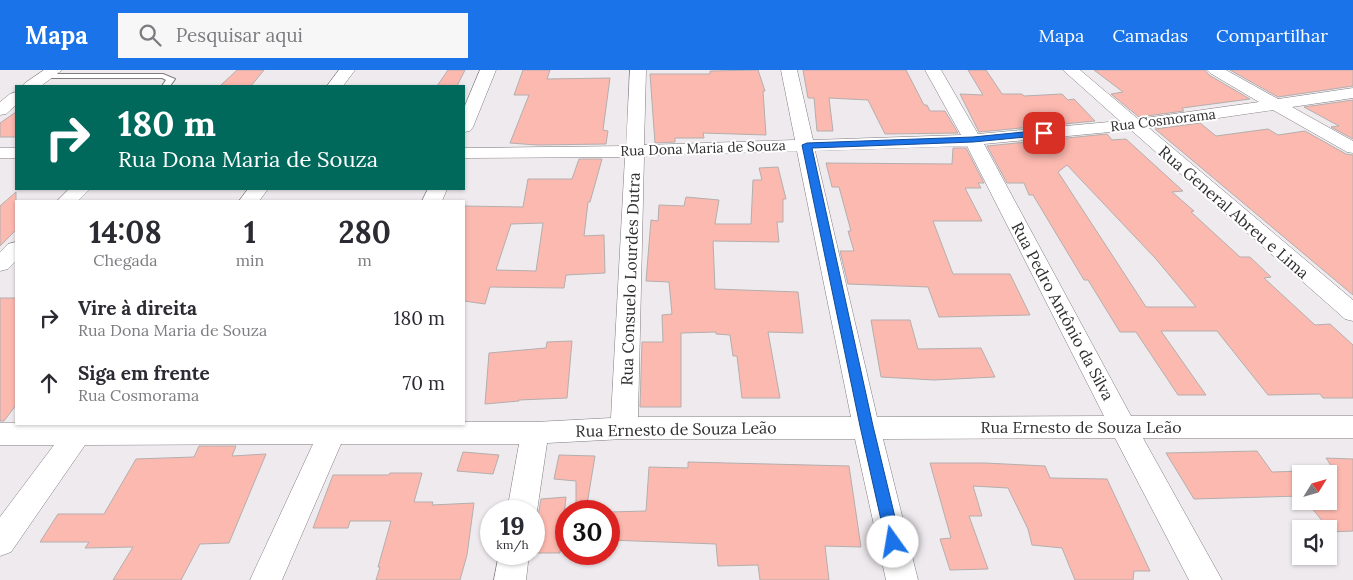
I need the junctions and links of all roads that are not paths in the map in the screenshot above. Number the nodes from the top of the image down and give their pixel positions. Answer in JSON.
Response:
{"nodes":[{"id":1,"x":347,"y":70,"type":"edge"},
{"id":2,"x":488,"y":70,"type":"edge"},
{"id":3,"x":638,"y":70,"type":"edge"},
{"id":4,"x":789,"y":70,"type":"edge"},
{"id":5,"x":933,"y":70,"type":"edge"},
{"id":6,"x":1071,"y":70,"type":"edge"},
{"id":7,"x":1215,"y":70,"type":"edge"},
{"id":8,"x":49,"y":73,"type":"edge"},
{"id":9,"x":32,"y":85,"type":"edge"},
{"id":10,"x":167,"y":85,"type":"edge"},
{"id":11,"x":336,"y":85,"type":"edge"},
{"id":12,"x":1353,"y":92,"type":"edge"},
{"id":13,"x":1275,"y":105,"type":"junction"},
{"id":14,"x":465,"y":125,"type":"edge"},
{"id":15,"x":1133,"y":125,"type":"junction"},
{"id":16,"x":973,"y":140,"type":"junction"},
{"id":17,"x":807,"y":145,"type":"junction"},
{"id":18,"x":1353,"y":148,"type":"edge"},
{"id":19,"x":635,"y":151,"type":"junction"},
{"id":20,"x":0,"y":153,"type":"edge"},
{"id":21,"x":15,"y":153,"type":"edge"},
{"id":22,"x":465,"y":154,"type":"edge"},
{"id":23,"x":79,"y":190,"type":"edge"},
{"id":24,"x":68,"y":200,"type":"edge"},
{"id":25,"x":15,"y":250,"type":"edge"},
{"id":26,"x":0,"y":264,"type":"edge"},
{"id":27,"x":1353,"y":313,"type":"edge"},
{"id":28,"x":866,"y":426,"type":"junction"},
{"id":29,"x":1123,"y":427,"type":"junction"},
{"id":30,"x":1353,"y":427,"type":"edge"},
{"id":31,"x":334,"y":428,"type":"edge"},
{"id":32,"x":624,"y":428,"type":"junction"},
{"id":33,"x":81,"y":429,"type":"edge"},
{"id":34,"x":535,"y":433,"type":"junction"},
{"id":35,"x":0,"y":434,"type":"edge"},
{"id":36,"x":524,"y":500,"type":"edge"},
{"id":37,"x":0,"y":542,"type":"edge"},
{"id":38,"x":512,"y":565,"type":"edge"},
{"id":39,"x":266,"y":580,"type":"edge"},
{"id":40,"x":510,"y":580,"type":"edge"},
{"id":41,"x":902,"y":580,"type":"edge"},
{"id":42,"x":1206,"y":580,"type":"edge"}],
"edges":[{"from":1,"to":11,"type":"street"},
{"from":2,"to":14,"type":"street"},
{"from":3,"to":19,"type":"street","name":"Rua Consuelo Lourdes Dutra"},
{"from":4,"to":17,"type":"street"},
{"from":5,"to":16,"type":"street","name":"Rua Pedro Antônio da Silva"},
{"from":6,"to":15,"type":"street","name":"Rua General Abreu e Lima"},
{"from":7,"to":13,"type":"street"},
{"from":8,"to":9,"type":"street"},
{"from":8,"to":10,"type":"lane"},
{"from":12,"to":13,"type":"street","name":"Rua Cosmorama"},
{"from":13,"to":15,"type":"street","name":"Rua Cosmorama"},
{"from":13,"to":18,"type":"street"},
{"from":15,"to":16,"type":"street","name":"Rua Cosmorama"},
{"from":15,"to":27,"type":"street","name":"Rua General Abreu e Lima"},
{"from":16,"to":17,"type":"street","name":"Rua Dona Maria de Souza"},
{"from":16,"to":29,"type":"street","name":"Rua Pedro Antônio da Silva"},
{"from":17,"to":19,"type":"street","name":"Rua Dona Maria de Souza"},
{"from":17,"to":28,"type":"street"},
{"from":19,"to":22,"type":"street","name":"Rua Dona Maria de Souza"},
{"from":19,"to":32,"type":"street","name":"Rua Consuelo Lourdes Dutra"},
{"from":20,"to":21,"type":"street"},
{"from":23,"to":24,"type":"street"},
{"from":25,"to":26,"type":"street"},
{"from":28,"to":29,"type":"street","name":"Rua Ernesto de Souza Leão"},
{"from":28,"to":32,"type":"street","name":"Rua Ernesto de Souza Leão"},
{"from":28,"to":41,"type":"street"},
{"from":29,"to":30,"type":"street","name":"Rua Ernesto de Souza Leão"},
{"from":29,"to":42,"type":"street","name":"Rua Pedro Antônio da Silva"},
{"from":31,"to":33,"type":"street","name":"Rua Ernesto de Souza Leão"},
{"from":31,"to":34,"type":"street","name":"Rua Ernesto de Souza Leão"},
{"from":31,"to":39,"type":"street"},
{"from":32,"to":34,"type":"street","name":"Rua Ernesto de Souza Leão"},
{"from":33,"to":35,"type":"street","name":"Rua Ernesto de Souza Leão"},
{"from":33,"to":37,"type":"street"},
{"from":34,"to":36,"type":"street"},
{"from":38,"to":40,"type":"street"}]}
